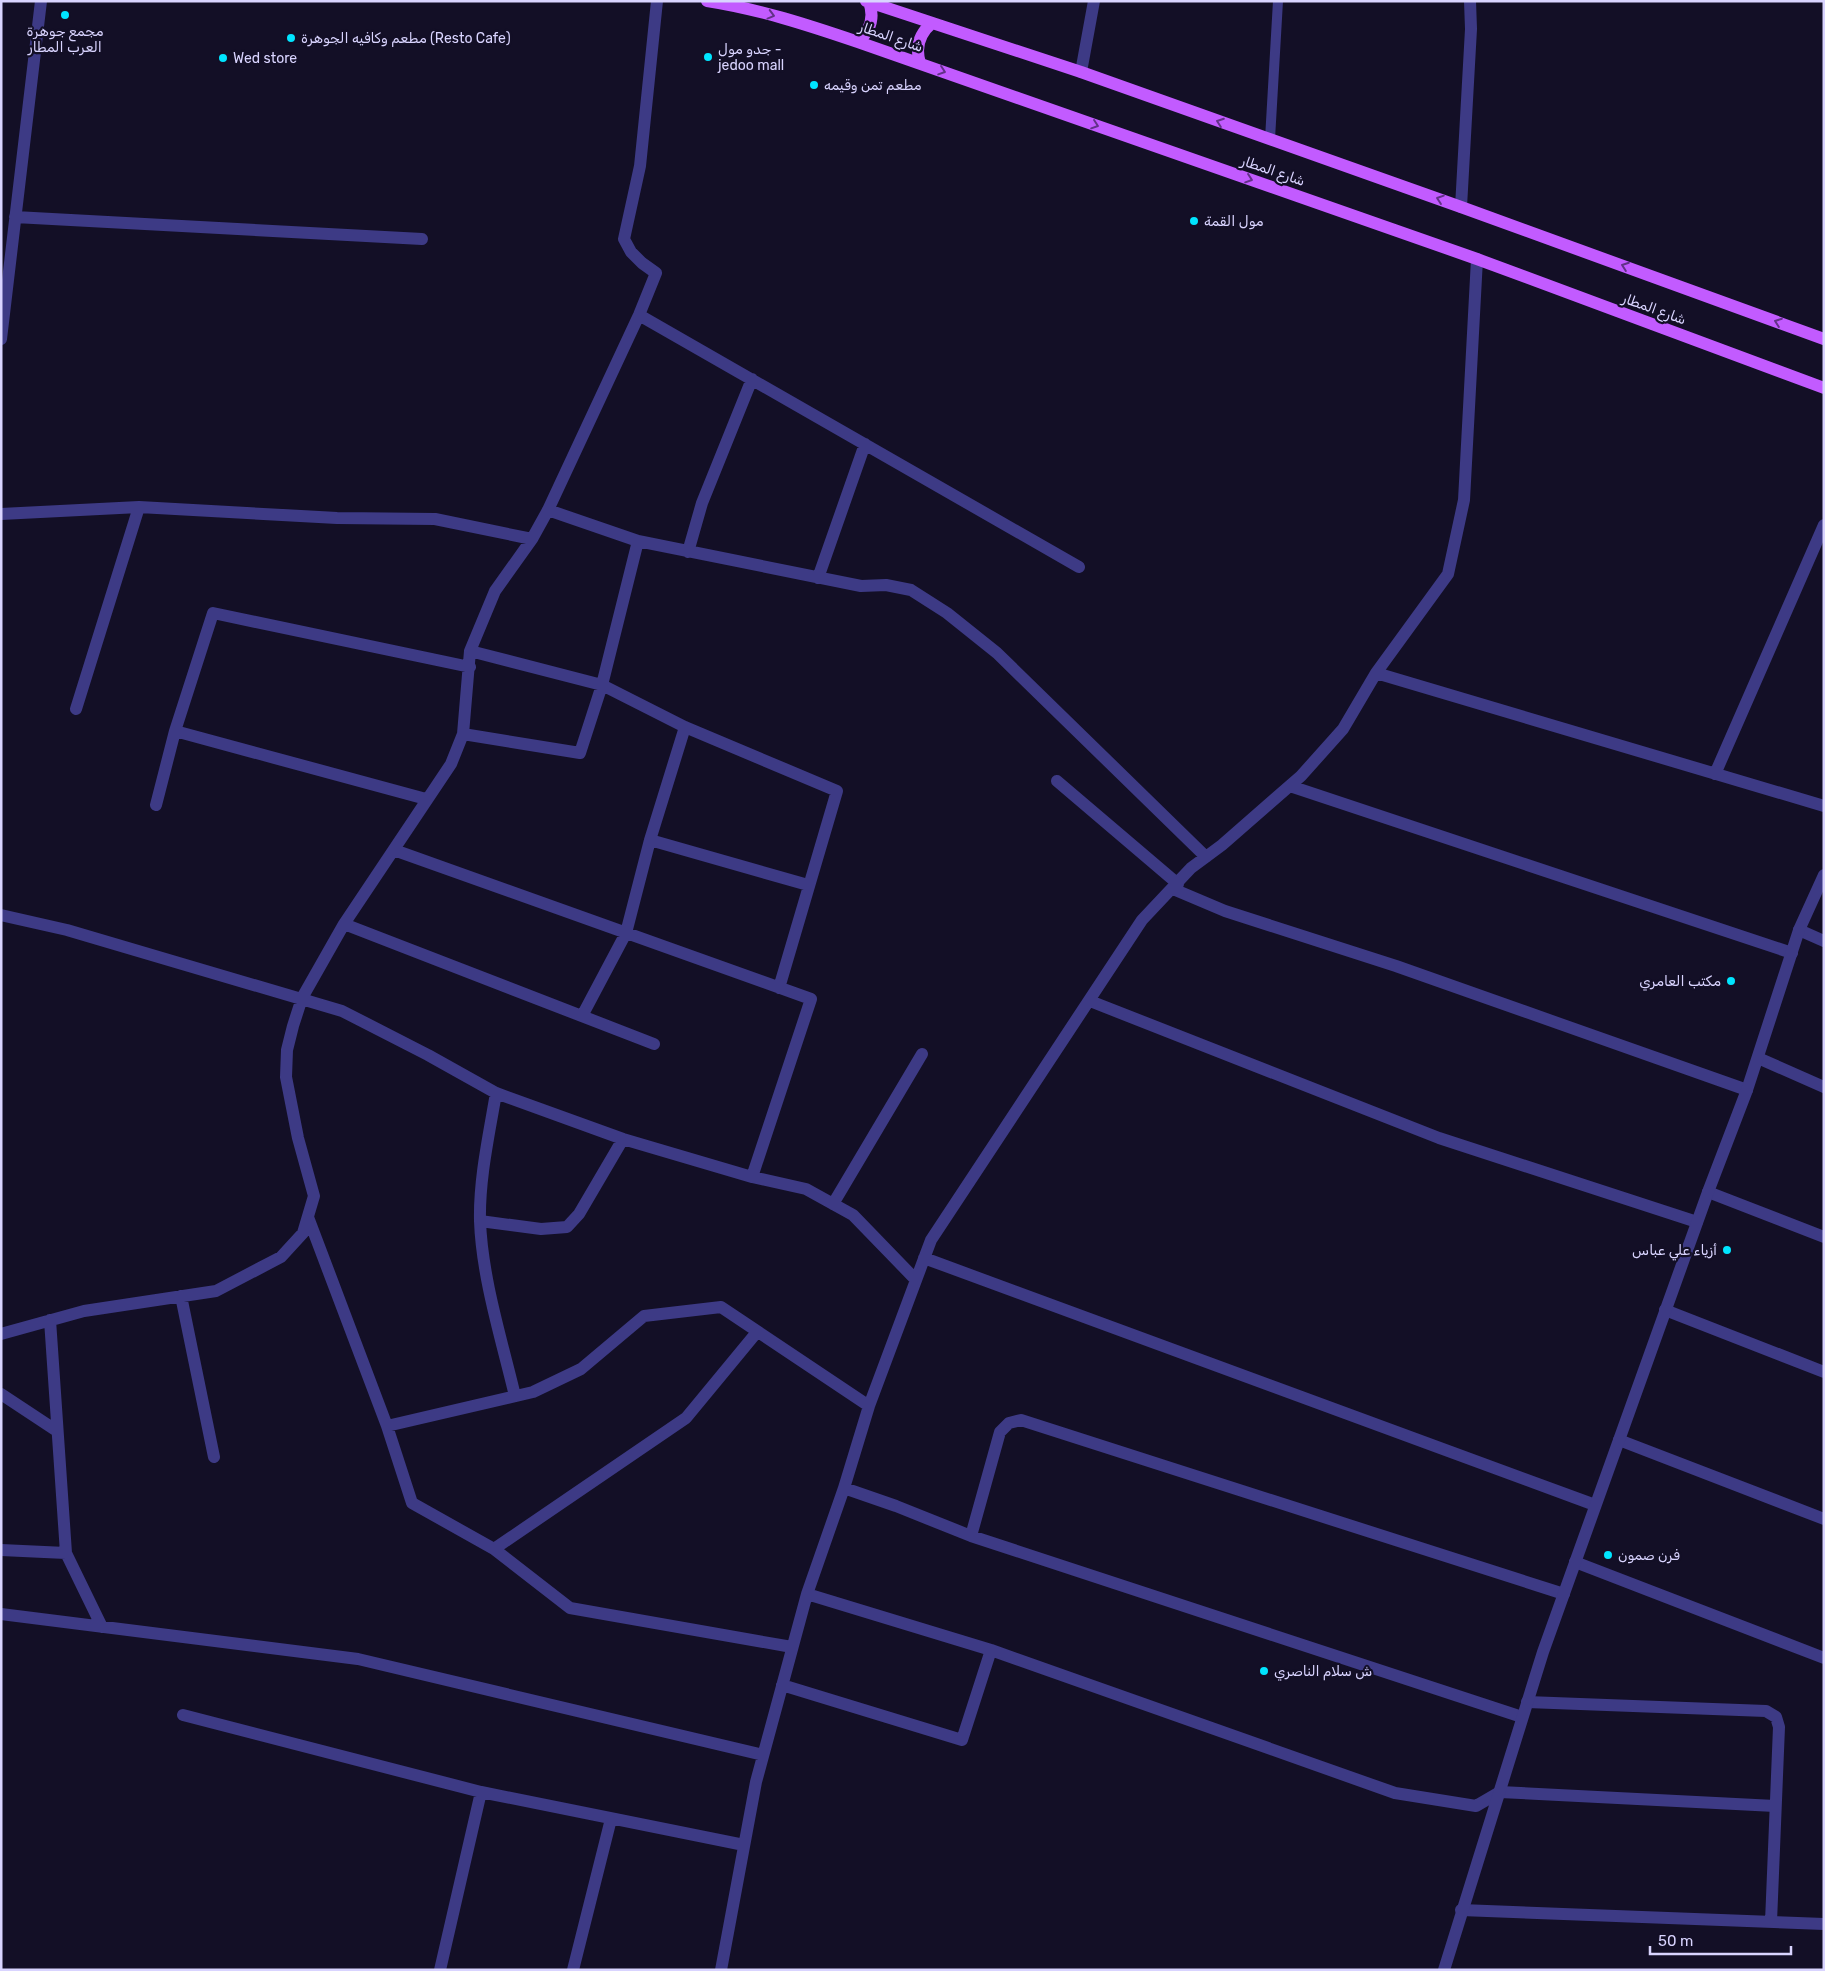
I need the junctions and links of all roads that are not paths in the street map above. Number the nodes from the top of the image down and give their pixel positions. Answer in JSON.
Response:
{"nodes":[{"id":1,"x":41,"y":1,"type":"edge"},
{"id":2,"x":657,"y":1,"type":"edge"},
{"id":3,"x":706,"y":1,"type":"edge"},
{"id":4,"x":1094,"y":1,"type":"edge"},
{"id":5,"x":1278,"y":1,"type":"edge"},
{"id":6,"x":1470,"y":1,"type":"edge"},
{"id":7,"x":868,"y":2,"type":"edge"},
{"id":8,"x":932,"y":23,"type":"junction"},
{"id":9,"x":858,"y":42,"type":"junction"},
{"id":10,"x":920,"y":63,"type":"junction"},
{"id":11,"x":1081,"y":72,"type":"junction"},
{"id":12,"x":1270,"y":139,"type":"junction"},
{"id":13,"x":1462,"y":207,"type":"junction"},
{"id":14,"x":16,"y":217,"type":"junction"},
{"id":15,"x":422,"y":239,"type":"dead end"},
{"id":16,"x":1476,"y":259,"type":"junction"},
{"id":17,"x":639,"y":315,"type":"junction"},
{"id":18,"x":1,"y":339,"type":"edge"},
{"id":19,"x":1824,"y":339,"type":"edge"},
{"id":20,"x":752,"y":379,"type":"junction"},
{"id":21,"x":1824,"y":388,"type":"edge"},
{"id":22,"x":865,"y":444,"type":"junction"},
{"id":23,"x":139,"y":507,"type":"junction"},
{"id":24,"x":548,"y":510,"type":"junction"},
{"id":25,"x":1,"y":514,"type":"edge"},
{"id":26,"x":1824,"y":526,"type":"edge"},
{"id":27,"x":532,"y":538,"type":"junction"},
{"id":28,"x":638,"y":542,"type":"junction"},
{"id":29,"x":688,"y":552,"type":"junction"},
{"id":30,"x":1079,"y":567,"type":"dead end"},
{"id":31,"x":818,"y":578,"type":"junction"},
{"id":32,"x":470,"y":651,"type":"junction"},
{"id":33,"x":470,"y":667,"type":"junction"},
{"id":34,"x":1376,"y":673,"type":"junction"},
{"id":35,"x":602,"y":685,"type":"junction"},
{"id":36,"x":76,"y":709,"type":"dead end"},
{"id":37,"x":685,"y":727,"type":"junction"},
{"id":38,"x":176,"y":731,"type":"junction"},
{"id":39,"x":463,"y":734,"type":"junction"},
{"id":40,"x":1715,"y":774,"type":"junction"},
{"id":41,"x":1057,"y":781,"type":"dead end"},
{"id":42,"x":1290,"y":786,"type":"junction"},
{"id":43,"x":426,"y":799,"type":"junction"},
{"id":44,"x":156,"y":805,"type":"dead end"},
{"id":45,"x":1824,"y":806,"type":"edge"},
{"id":46,"x":650,"y":840,"type":"junction"},
{"id":47,"x":394,"y":850,"type":"junction"},
{"id":48,"x":1206,"y":857,"type":"junction"},
{"id":49,"x":1824,"y":875,"type":"edge"},
{"id":50,"x":808,"y":885,"type":"junction"},
{"id":51,"x":1176,"y":886,"type":"junction"},
{"id":52,"x":1,"y":915,"type":"edge"},
{"id":53,"x":344,"y":924,"type":"junction"},
{"id":54,"x":1799,"y":930,"type":"junction"},
{"id":55,"x":626,"y":933,"type":"junction"},
{"id":56,"x":1824,"y":941,"type":"edge"},
{"id":57,"x":1792,"y":953,"type":"junction"},
{"id":58,"x":778,"y":988,"type":"junction"},
{"id":59,"x":302,"y":998,"type":"junction"},
{"id":60,"x":1090,"y":1000,"type":"junction"},
{"id":61,"x":582,"y":1016,"type":"junction"},
{"id":62,"x":654,"y":1044,"type":"dead end"},
{"id":63,"x":922,"y":1054,"type":"dead end"},
{"id":64,"x":1758,"y":1058,"type":"junction"},
{"id":65,"x":1824,"y":1087,"type":"edge"},
{"id":66,"x":1747,"y":1090,"type":"junction"},
{"id":67,"x":496,"y":1093,"type":"junction"},
{"id":68,"x":623,"y":1139,"type":"junction"},
{"id":69,"x":752,"y":1177,"type":"junction"},
{"id":70,"x":1708,"y":1192,"type":"junction"},
{"id":71,"x":833,"y":1204,"type":"junction"},
{"id":72,"x":308,"y":1217,"type":"junction"},
{"id":73,"x":480,"y":1221,"type":"junction"},
{"id":74,"x":1697,"y":1222,"type":"junction"},
{"id":75,"x":1824,"y":1237,"type":"edge"},
{"id":76,"x":924,"y":1258,"type":"junction"},
{"id":77,"x":916,"y":1280,"type":"junction"},
{"id":78,"x":181,"y":1296,"type":"junction"},
{"id":79,"x":1665,"y":1310,"type":"junction"},
{"id":80,"x":50,"y":1320,"type":"junction"},
{"id":81,"x":757,"y":1332,"type":"junction"},
{"id":82,"x":1,"y":1334,"type":"edge"},
{"id":83,"x":1824,"y":1372,"type":"edge"},
{"id":84,"x":1,"y":1394,"type":"edge"},
{"id":85,"x":516,"y":1396,"type":"junction"},
{"id":86,"x":869,"y":1406,"type":"junction"},
{"id":87,"x":387,"y":1426,"type":"junction"},
{"id":88,"x":58,"y":1431,"type":"junction"},
{"id":89,"x":1619,"y":1440,"type":"junction"},
{"id":90,"x":214,"y":1457,"type":"dead end"},
{"id":91,"x":844,"y":1488,"type":"junction"},
{"id":92,"x":1595,"y":1505,"type":"junction"},
{"id":93,"x":1824,"y":1519,"type":"edge"},
{"id":94,"x":971,"y":1536,"type":"junction"},
{"id":95,"x":494,"y":1549,"type":"junction"},
{"id":96,"x":1,"y":1550,"type":"edge"},
{"id":97,"x":66,"y":1553,"type":"junction"},
{"id":98,"x":1575,"y":1562,"type":"junction"},
{"id":99,"x":806,"y":1594,"type":"junction"},
{"id":100,"x":1564,"y":1594,"type":"junction"},
{"id":101,"x":1,"y":1614,"type":"edge"},
{"id":102,"x":102,"y":1627,"type":"junction"},
{"id":103,"x":792,"y":1647,"type":"junction"},
{"id":104,"x":992,"y":1650,"type":"junction"},
{"id":105,"x":1824,"y":1658,"type":"edge"},
{"id":106,"x":782,"y":1685,"type":"junction"},
{"id":107,"x":1527,"y":1702,"type":"junction"},
{"id":108,"x":183,"y":1715,"type":"dead end"},
{"id":109,"x":1522,"y":1717,"type":"junction"},
{"id":110,"x":763,"y":1755,"type":"junction"},
{"id":111,"x":481,"y":1792,"type":"junction"},
{"id":112,"x":1500,"y":1792,"type":"junction"},
{"id":113,"x":1775,"y":1806,"type":"junction"},
{"id":114,"x":611,"y":1819,"type":"junction"},
{"id":115,"x":744,"y":1845,"type":"junction"},
{"id":116,"x":1461,"y":1910,"type":"junction"},
{"id":117,"x":1771,"y":1922,"type":"junction"},
{"id":118,"x":1824,"y":1924,"type":"edge"},
{"id":119,"x":440,"y":1970,"type":"edge"},
{"id":120,"x":573,"y":1970,"type":"edge"},
{"id":121,"x":721,"y":1970,"type":"edge"},
{"id":122,"x":1444,"y":1970,"type":"edge"}],
"edges":[{"from":1,"to":14,"type":"street"},
{"from":2,"to":17,"type":"street"},
{"from":3,"to":9,"type":"main road","name":"شارع المطار","one_way":true},
{"from":4,"to":11,"type":"street"},
{"from":5,"to":12,"type":"lane"},
{"from":6,"to":13,"type":"street"},
{"from":7,"to":8,"type":"main road","name":"شارع المطار"},
{"from":7,"to":9,"type":"main road"},
{"from":8,"to":10,"type":"main road"},
{"from":8,"to":11,"type":"main road","name":"شارع المطار"},
{"from":9,"to":10,"type":"main road","name":"شارع المطار"},
{"from":10,"to":16,"type":"main road","name":"شارع المطار","one_way":true},
{"from":12,"to":11,"type":"main road","name":"شارع المطار","one_way":true},
{"from":13,"to":12,"type":"main road","name":"شارع المطار","one_way":true},
{"from":19,"to":13,"type":"main road","name":"شارع المطار","one_way":true},
{"from":14,"to":15,"type":"street"},
{"from":14,"to":18,"type":"street"},
{"from":16,"to":21,"type":"main road","name":"شارع المطار"},
{"from":16,"to":34,"type":"street"},
{"from":17,"to":20,"type":"street"},
{"from":17,"to":24,"type":"street"},
{"from":20,"to":22,"type":"street"},
{"from":20,"to":29,"type":"street"},
{"from":22,"to":30,"type":"street"},
{"from":22,"to":31,"type":"street"},
{"from":23,"to":25,"type":"street"},
{"from":23,"to":27,"type":"street"},
{"from":23,"to":36,"type":"street"},
{"from":24,"to":27,"type":"street"},
{"from":24,"to":28,"type":"street"},
{"from":26,"to":40,"type":"street"},
{"from":27,"to":32,"type":"street"},
{"from":28,"to":29,"type":"street"},
{"from":28,"to":35,"type":"street"},
{"from":29,"to":31,"type":"street"},
{"from":31,"to":48,"type":"street"},
{"from":32,"to":33,"type":"street"},
{"from":32,"to":35,"type":"street"},
{"from":33,"to":38,"type":"street"},
{"from":33,"to":39,"type":"street"},
{"from":34,"to":40,"type":"street"},
{"from":34,"to":42,"type":"street"},
{"from":35,"to":37,"type":"street"},
{"from":35,"to":39,"type":"street"},
{"from":37,"to":46,"type":"street"},
{"from":37,"to":50,"type":"street"},
{"from":38,"to":43,"type":"street"},
{"from":38,"to":44,"type":"street"},
{"from":39,"to":43,"type":"street"},
{"from":40,"to":45,"type":"street"},
{"from":41,"to":51,"type":"street"},
{"from":42,"to":48,"type":"street"},
{"from":42,"to":57,"type":"street"},
{"from":43,"to":47,"type":"street"},
{"from":46,"to":50,"type":"street"},
{"from":46,"to":55,"type":"street"},
{"from":47,"to":53,"type":"street"},
{"from":47,"to":55,"type":"street"},
{"from":48,"to":51,"type":"street"},
{"from":49,"to":54,"type":"street"},
{"from":50,"to":58,"type":"street"},
{"from":51,"to":60,"type":"street"},
{"from":51,"to":66,"type":"street"},
{"from":52,"to":59,"type":"street"},
{"from":53,"to":59,"type":"street"},
{"from":53,"to":61,"type":"street"},
{"from":54,"to":56,"type":"street"},
{"from":54,"to":57,"type":"street"},
{"from":55,"to":58,"type":"street"},
{"from":55,"to":61,"type":"street"},
{"from":57,"to":64,"type":"street"},
{"from":58,"to":69,"type":"street"},
{"from":59,"to":67,"type":"street"},
{"from":59,"to":72,"type":"street"},
{"from":60,"to":74,"type":"street"},
{"from":60,"to":76,"type":"street"},
{"from":61,"to":62,"type":"street"},
{"from":63,"to":71,"type":"street"},
{"from":64,"to":65,"type":"street"},
{"from":64,"to":66,"type":"street"},
{"from":66,"to":70,"type":"street"},
{"from":67,"to":68,"type":"street"},
{"from":67,"to":73,"type":"street"},
{"from":68,"to":69,"type":"street"},
{"from":68,"to":73,"type":"street"},
{"from":69,"to":71,"type":"street"},
{"from":70,"to":74,"type":"street"},
{"from":70,"to":75,"type":"street"},
{"from":71,"to":77,"type":"street"},
{"from":72,"to":78,"type":"street"},
{"from":72,"to":87,"type":"street"},
{"from":73,"to":85,"type":"street"},
{"from":74,"to":79,"type":"street"},
{"from":76,"to":77,"type":"street"},
{"from":76,"to":92,"type":"street"},
{"from":77,"to":86,"type":"street"},
{"from":78,"to":80,"type":"street"},
{"from":78,"to":90,"type":"street"},
{"from":79,"to":83,"type":"street"},
{"from":79,"to":89,"type":"street"},
{"from":80,"to":82,"type":"street"},
{"from":80,"to":88,"type":"street"},
{"from":81,"to":85,"type":"street"},
{"from":81,"to":86,"type":"street"},
{"from":81,"to":95,"type":"street"},
{"from":84,"to":88,"type":"street"},
{"from":85,"to":87,"type":"street"},
{"from":86,"to":91,"type":"street"},
{"from":87,"to":95,"type":"street"},
{"from":88,"to":97,"type":"street"},
{"from":89,"to":92,"type":"street"},
{"from":89,"to":93,"type":"street"},
{"from":91,"to":94,"type":"street"},
{"from":91,"to":99,"type":"street"},
{"from":92,"to":98,"type":"street"},
{"from":94,"to":100,"type":"street"},
{"from":94,"to":109,"type":"street"},
{"from":95,"to":103,"type":"street"},
{"from":96,"to":97,"type":"street"},
{"from":97,"to":102,"type":"street"},
{"from":98,"to":100,"type":"street"},
{"from":98,"to":105,"type":"street"},
{"from":99,"to":103,"type":"street"},
{"from":99,"to":104,"type":"street"},
{"from":100,"to":107,"type":"street"},
{"from":101,"to":102,"type":"street"},
{"from":102,"to":110,"type":"street"},
{"from":103,"to":106,"type":"street"},
{"from":104,"to":106,"type":"street"},
{"from":104,"to":112,"type":"street"},
{"from":106,"to":110,"type":"street"},
{"from":107,"to":109,"type":"street"},
{"from":107,"to":113,"type":"street"},
{"from":108,"to":111,"type":"street"},
{"from":109,"to":112,"type":"street"},
{"from":110,"to":115,"type":"street"},
{"from":111,"to":114,"type":"street"},
{"from":111,"to":119,"type":"street"},
{"from":112,"to":113,"type":"street"},
{"from":112,"to":116,"type":"street"},
{"from":113,"to":117,"type":"street"},
{"from":114,"to":115,"type":"street"},
{"from":114,"to":120,"type":"street"},
{"from":115,"to":121,"type":"street"},
{"from":116,"to":117,"type":"street"},
{"from":116,"to":122,"type":"street"},
{"from":117,"to":118,"type":"street"}]}
